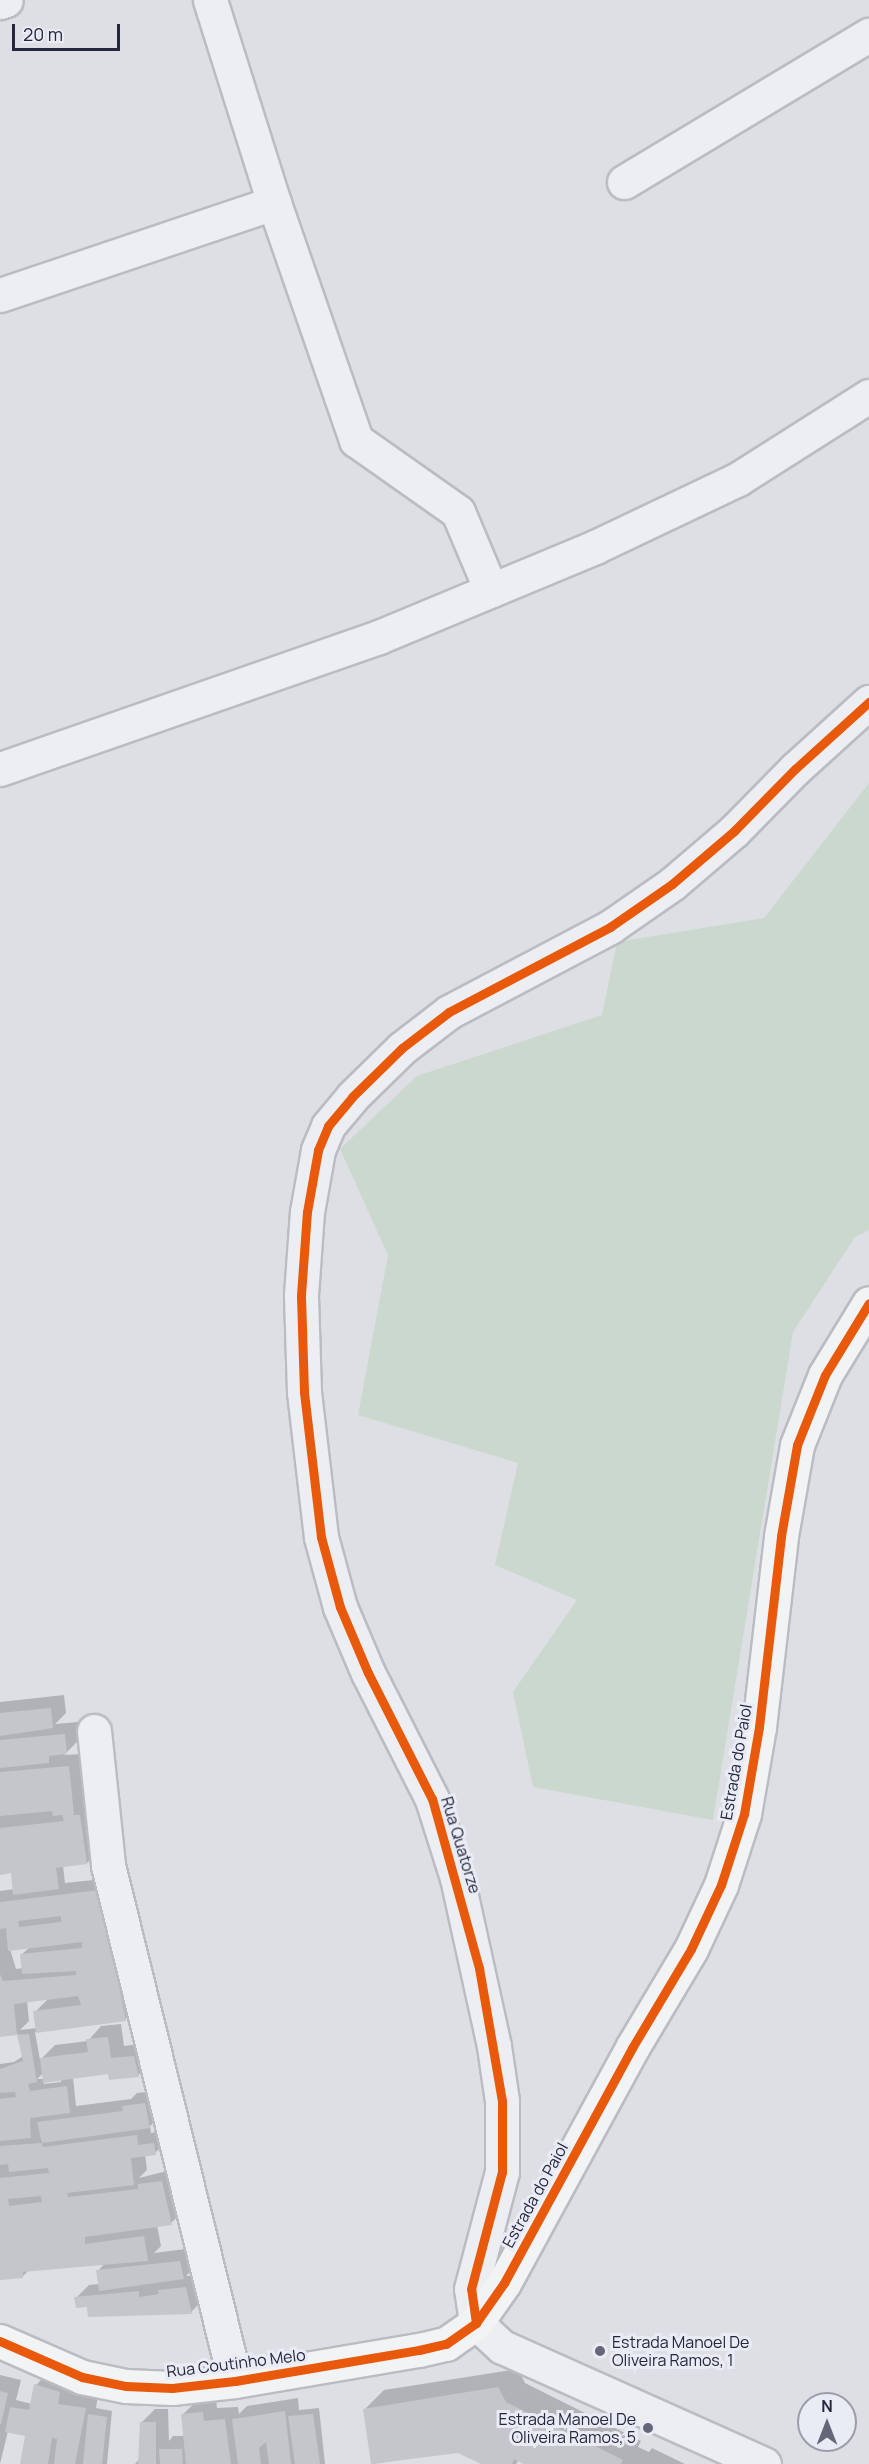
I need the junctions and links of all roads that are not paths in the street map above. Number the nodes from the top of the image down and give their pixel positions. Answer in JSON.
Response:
{"nodes":[{"id":1,"x":6,"y":0,"type":"edge"},
{"id":2,"x":210,"y":0,"type":"edge"},
{"id":3,"x":0,"y":2,"type":"edge"},
{"id":4,"x":869,"y":35,"type":"edge"},
{"id":5,"x":624,"y":182,"type":"dead end"},
{"id":6,"x":274,"y":203,"type":"junction"},
{"id":7,"x":0,"y":295,"type":"edge"},
{"id":8,"x":869,"y":396,"type":"edge"},
{"id":9,"x":491,"y":590,"type":"junction"},
{"id":10,"x":869,"y":702,"type":"edge"},
{"id":11,"x":0,"y":769,"type":"edge"},
{"id":12,"x":869,"y":1303,"type":"edge"},
{"id":13,"x":94,"y":1731,"type":"dead end"},
{"id":14,"x":476,"y":2323,"type":"junction"},
{"id":15,"x":0,"y":2341,"type":"edge"},
{"id":16,"x":235,"y":2381,"type":"junction"},
{"id":17,"x":752,"y":2461,"type":"edge"}],
"edges":[{"from":1,"to":3,"type":"street"},
{"from":2,"to":6,"type":"street"},
{"from":4,"to":5,"type":"street"},
{"from":6,"to":7,"type":"street"},
{"from":6,"to":9,"type":"street"},
{"from":8,"to":9,"type":"street"},
{"from":9,"to":11,"type":"street"},
{"from":10,"to":14,"type":"street","name":"Rua Quatorze"},
{"from":12,"to":14,"type":"street","name":"Estrada do Paiol"},
{"from":13,"to":16,"type":"street"},
{"from":14,"to":16,"type":"street","name":"Rua Coutinho Melo"},
{"from":14,"to":17,"type":"street"},
{"from":15,"to":16,"type":"street","name":"Rua Coutinho Melo"}]}
